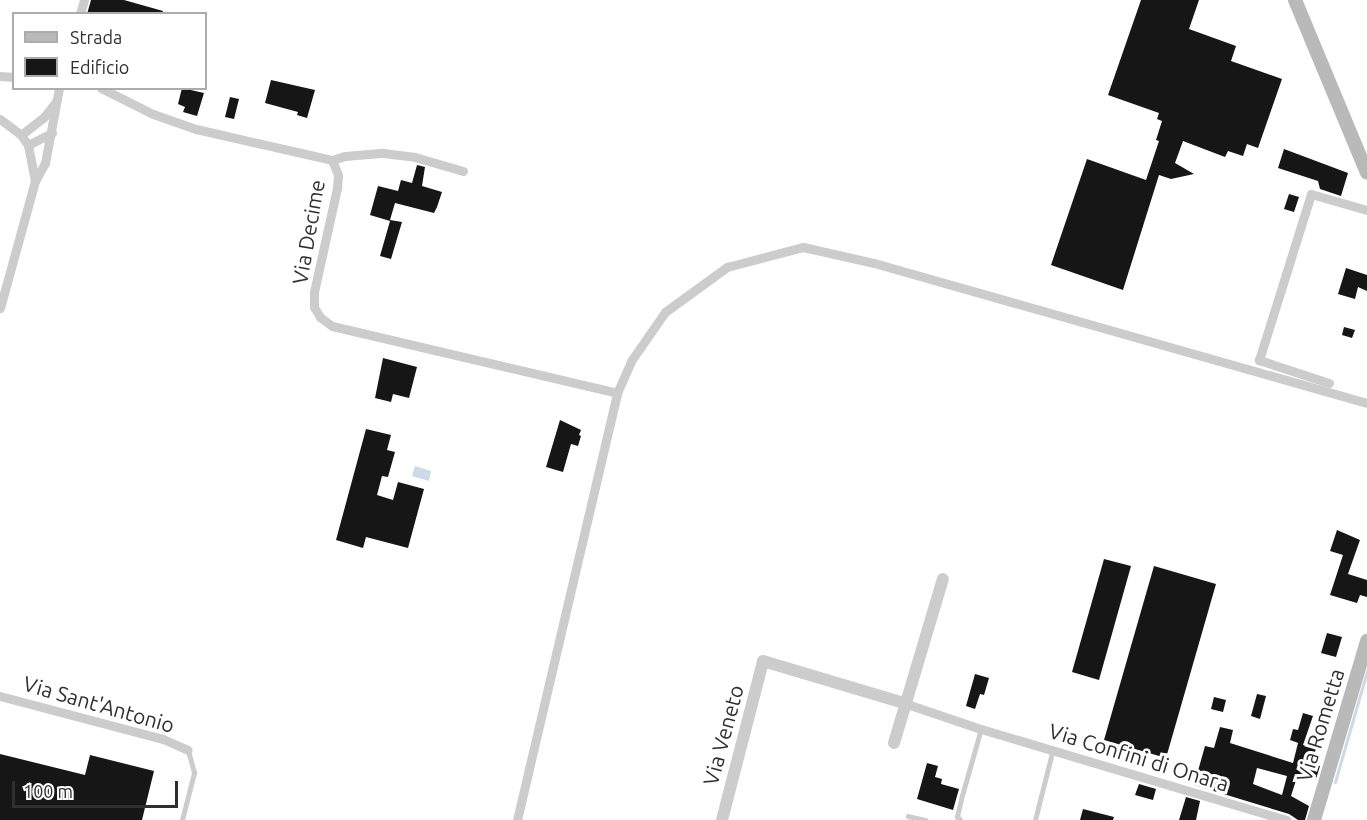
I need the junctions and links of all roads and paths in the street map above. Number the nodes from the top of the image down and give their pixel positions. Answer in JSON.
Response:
{"nodes":[{"id":1,"x":1295,"y":0,"type":"edge"},
{"id":2,"x":105,"y":90,"type":"edge"},
{"id":3,"x":58,"y":93,"type":"edge"},
{"id":4,"x":0,"y":119,"type":"edge"},
{"id":5,"x":52,"y":133,"type":"junction"},
{"id":6,"x":21,"y":135,"type":"junction"},
{"id":7,"x":28,"y":145,"type":"junction"},
{"id":8,"x":332,"y":160,"type":"junction"},
{"id":9,"x":463,"y":171,"type":"dead end"},
{"id":10,"x":1367,"y":171,"type":"edge"},
{"id":11,"x":35,"y":181,"type":"junction"},
{"id":12,"x":1367,"y":210,"type":"edge"},
{"id":13,"x":0,"y":308,"type":"edge"},
{"id":14,"x":1329,"y":383,"type":"dead end"},
{"id":15,"x":617,"y":393,"type":"junction"},
{"id":16,"x":1367,"y":403,"type":"edge"},
{"id":17,"x":943,"y":579,"type":"dead end"},
{"id":18,"x":1367,"y":641,"type":"edge"},
{"id":19,"x":0,"y":696,"type":"edge"},
{"id":20,"x":904,"y":703,"type":"junction"},
{"id":21,"x":981,"y":729,"type":"junction"},
{"id":22,"x":894,"y":743,"type":"dead end"},
{"id":23,"x":1053,"y":749,"type":"junction"},
{"id":24,"x":188,"y":750,"type":"joint"},
{"id":25,"x":908,"y":816,"type":"dead end"},
{"id":26,"x":182,"y":820,"type":"edge"},
{"id":27,"x":517,"y":820,"type":"edge"},
{"id":28,"x":722,"y":820,"type":"edge"},
{"id":29,"x":926,"y":820,"type":"edge"},
{"id":30,"x":960,"y":820,"type":"edge"},
{"id":31,"x":1035,"y":820,"type":"edge"},
{"id":32,"x":1287,"y":820,"type":"edge"},
{"id":33,"x":1314,"y":820,"type":"edge"}],
"edges":[{"from":1,"to":10,"type":"main road"},
{"from":2,"to":8,"type":"street","name":"Via Decime"},
{"from":3,"to":5,"type":"street"},
{"from":3,"to":6,"type":"street"},
{"from":4,"to":6,"type":"street"},
{"from":5,"to":7,"type":"street"},
{"from":5,"to":11,"type":"street"},
{"from":6,"to":7,"type":"street"},
{"from":7,"to":11,"type":"street"},
{"from":8,"to":9,"type":"street"},
{"from":8,"to":15,"type":"street","name":"Via Decime"},
{"from":11,"to":13,"type":"street"},
{"from":12,"to":14,"type":"street"},
{"from":15,"to":16,"type":"street"},
{"from":15,"to":27,"type":"street"},
{"from":17,"to":20,"type":"street"},
{"from":18,"to":33,"type":"main road","name":"Via Rometta"},
{"from":19,"to":24,"type":"street","name":"Via Sant'Antonio"},
{"from":20,"to":21,"type":"street","name":"Via Confini di Onara"},
{"from":20,"to":22,"type":"street"},
{"from":20,"to":28,"type":"street","name":"Via Veneto"},
{"from":21,"to":23,"type":"street","name":"Via Confini di Onara"},
{"from":21,"to":30,"type":"lane"},
{"from":23,"to":31,"type":"lane"},
{"from":23,"to":32,"type":"street","name":"Via Confini di Onara"},
{"from":24,"to":26,"type":"lane","name":"Via Sant'Antonio"},
{"from":25,"to":29,"type":"lane"}]}
